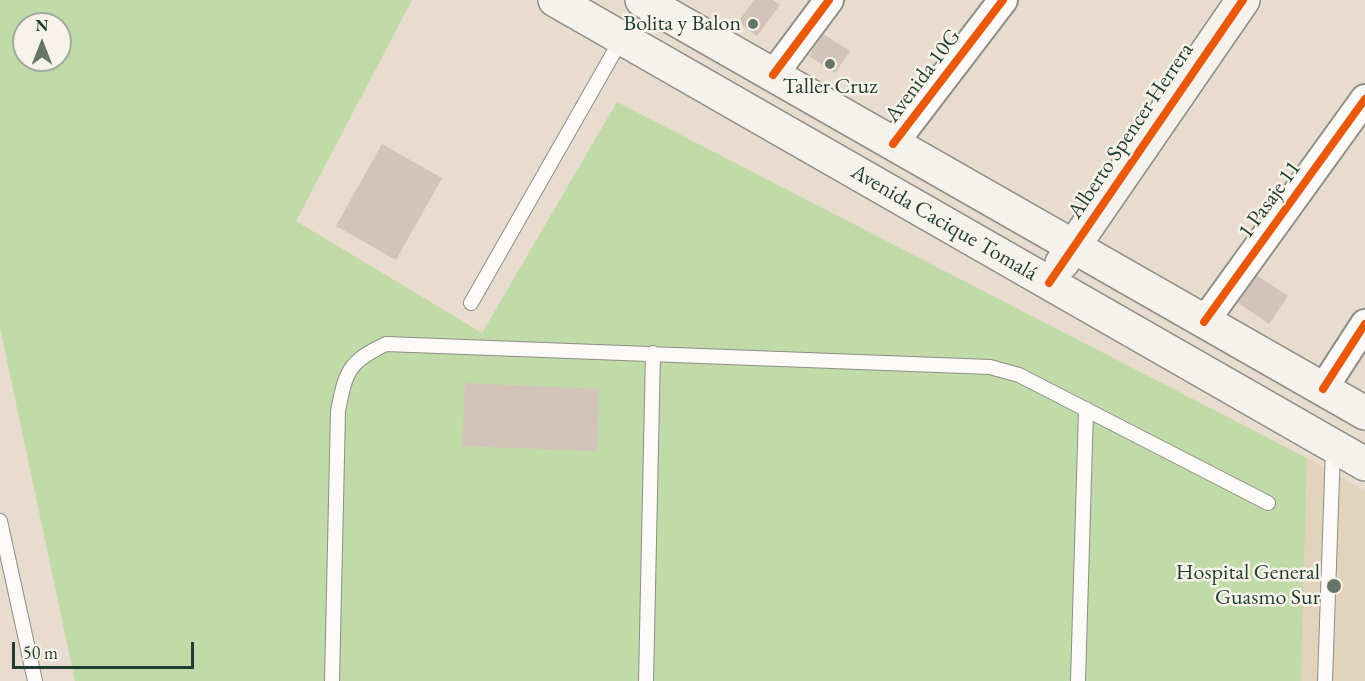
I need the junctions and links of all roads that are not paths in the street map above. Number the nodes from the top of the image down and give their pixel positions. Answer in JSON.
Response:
{"nodes":[{"id":1,"x":555,"y":0,"type":"edge"},
{"id":2,"x":829,"y":0,"type":"edge"},
{"id":3,"x":1003,"y":0,"type":"edge"},
{"id":4,"x":1243,"y":0,"type":"edge"},
{"id":5,"x":660,"y":4,"type":"edge"},
{"id":6,"x":622,"y":38,"type":"junction"},
{"id":7,"x":773,"y":75,"type":"junction"},
{"id":8,"x":1362,"y":110,"type":"edge"},
{"id":9,"x":893,"y":144,"type":"junction"},
{"id":10,"x":1074,"y":246,"type":"junction"},
{"id":11,"x":1049,"y":283,"type":"junction"},
{"id":12,"x":471,"y":303,"type":"dead end"},
{"id":13,"x":1204,"y":322,"type":"junction"},
{"id":14,"x":1365,"y":324,"type":"edge"},
{"id":15,"x":652,"y":353,"type":"junction"},
{"id":16,"x":1323,"y":389,"type":"junction"},
{"id":17,"x":1086,"y":409,"type":"junction"},
{"id":18,"x":1365,"y":413,"type":"edge"},
{"id":19,"x":1333,"y":446,"type":"junction"},
{"id":20,"x":1365,"y":464,"type":"edge"},
{"id":21,"x":1268,"y":503,"type":"dead end"},
{"id":22,"x":0,"y":521,"type":"edge"},
{"id":23,"x":35,"y":681,"type":"edge"},
{"id":24,"x":332,"y":681,"type":"edge"},
{"id":25,"x":646,"y":681,"type":"edge"},
{"id":26,"x":1078,"y":681,"type":"edge"},
{"id":27,"x":1324,"y":681,"type":"edge"}],
"edges":[{"from":1,"to":6,"type":"main road","name":"Avenida Cacique Tomalá"},
{"from":2,"to":7,"type":"street"},
{"from":3,"to":9,"type":"street","name":"Avenida 10G"},
{"from":4,"to":10,"type":"main road","name":"Alberto Spencer Herrera"},
{"from":5,"to":7,"type":"main road","name":"Avenida Cacique Tomalá"},
{"from":6,"to":11,"type":"main road","name":"Avenida Cacique Tomalá"},
{"from":6,"to":12,"type":"lane"},
{"from":7,"to":9,"type":"main road","name":"Avenida Cacique Tomalá"},
{"from":8,"to":13,"type":"street","name":"1 Pasaje 11"},
{"from":9,"to":10,"type":"main road","name":"Avenida Cacique Tomalá"},
{"from":10,"to":11,"type":"main road","name":"Alberto Spencer Herrera"},
{"from":10,"to":13,"type":"main road","name":"Avenida Cacique Tomalá"},
{"from":11,"to":19,"type":"main road","name":"Avenida Cacique Tomalá"},
{"from":13,"to":16,"type":"main road","name":"Avenida Cacique Tomalá"},
{"from":14,"to":16,"type":"street"},
{"from":15,"to":17,"type":"lane"},
{"from":15,"to":24,"type":"lane"},
{"from":15,"to":25,"type":"lane"},
{"from":16,"to":18,"type":"main road","name":"Avenida Cacique Tomalá"},
{"from":17,"to":21,"type":"lane"},
{"from":17,"to":26,"type":"lane"},
{"from":19,"to":20,"type":"main road","name":"Avenida Cacique Tomalá"},
{"from":19,"to":27,"type":"lane"},
{"from":22,"to":23,"type":"lane"}]}
